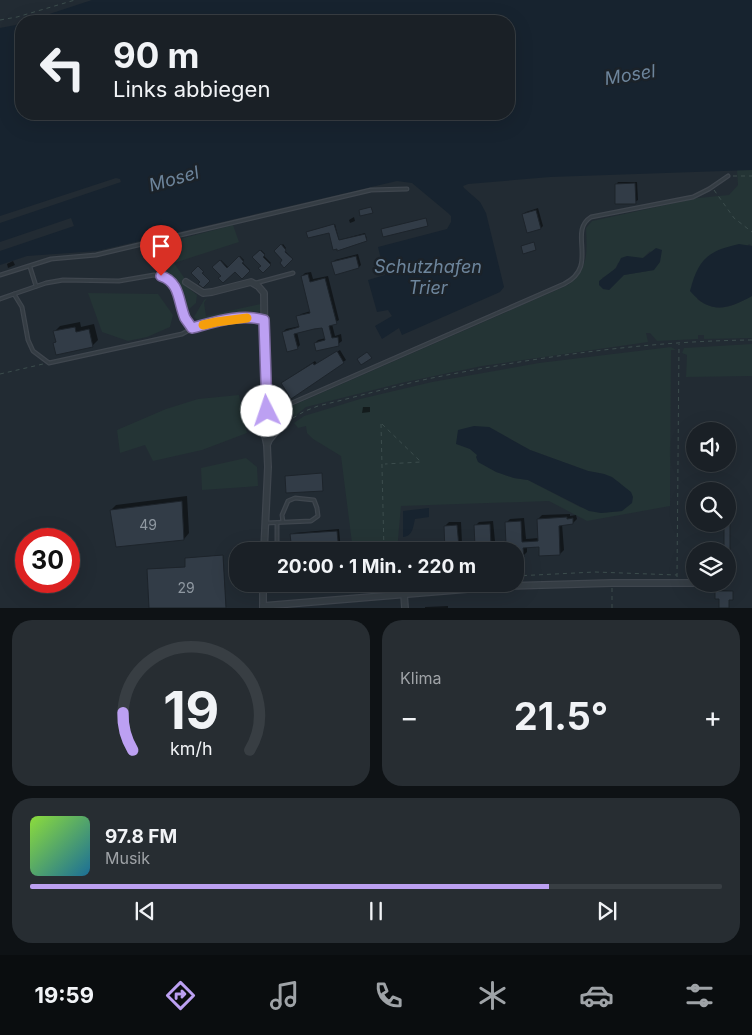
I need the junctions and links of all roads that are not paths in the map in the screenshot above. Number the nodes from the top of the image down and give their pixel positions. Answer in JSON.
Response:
{"nodes":[{"id":1,"x":728,"y":176,"type":"road end"},
{"id":2,"x":407,"y":189,"type":"dead end"},
{"id":3,"x":162,"y":240,"type":"junction"},
{"id":4,"x":30,"y":267,"type":"junction"},
{"id":5,"x":294,"y":273,"type":"dead end"},
{"id":6,"x":0,"y":275,"type":"edge"},
{"id":7,"x":161,"y":276,"type":"junction"},
{"id":8,"x":186,"y":282,"type":"dead end"},
{"id":9,"x":254,"y":283,"type":"junction"},
{"id":10,"x":36,"y":286,"type":"junction"},
{"id":11,"x":14,"y":294,"type":"junction"},
{"id":12,"x":0,"y":299,"type":"edge"},
{"id":13,"x":264,"y":320,"type":"junction"},
{"id":14,"x":192,"y":328,"type":"junction"},
{"id":15,"x":266,"y":393,"type":"junction"},
{"id":16,"x":268,"y":417,"type":"junction"},
{"id":17,"x":263,"y":431,"type":"junction"},
{"id":18,"x":275,"y":433,"type":"junction"},
{"id":19,"x":267,"y":445,"type":"junction"},
{"id":20,"x":283,"y":522,"type":"junction"},
{"id":21,"x":266,"y":523,"type":"junction"},
{"id":22,"x":277,"y":523,"type":"junction"},
{"id":23,"x":265,"y":542,"type":"edge"},
{"id":24,"x":277,"y":542,"type":"edge"},
{"id":25,"x":686,"y":583,"type":"edge"},
{"id":26,"x":263,"y":592,"type":"edge"},
{"id":27,"x":404,"y":594,"type":"junction"},
{"id":28,"x":295,"y":603,"type":"junction"},
{"id":29,"x":264,"y":607,"type":"edge"},
{"id":30,"x":288,"y":608,"type":"edge"},
{"id":31,"x":405,"y":608,"type":"edge"}],
"edges":[{"from":1,"to":15,"type":"lane"},
{"from":2,"to":3,"type":"lane"},
{"from":3,"to":4,"type":"lane"},
{"from":3,"to":7,"type":"lane"},
{"from":4,"to":6,"type":"lane"},
{"from":4,"to":10,"type":"lane"},
{"from":5,"to":9,"type":"lane"},
{"from":7,"to":10,"type":"lane"},
{"from":7,"to":14,"type":"lane"},
{"from":8,"to":9,"type":"street"},
{"from":9,"to":13,"type":"street"},
{"from":10,"to":11,"type":"lane"},
{"from":11,"to":12,"type":"lane"},
{"from":11,"to":14,"type":"lane"},
{"from":13,"to":14,"type":"lane"},
{"from":13,"to":15,"type":"street"},
{"from":15,"to":16,"type":"street"},
{"from":16,"to":17,"type":"street"},
{"from":16,"to":18,"type":"street"},
{"from":17,"to":18,"type":"street"},
{"from":17,"to":19,"type":"street"},
{"from":18,"to":19,"type":"street"},
{"from":19,"to":21,"type":"street"},
{"from":20,"to":20,"type":"lane"},
{"from":20,"to":22,"type":"lane"},
{"from":21,"to":22,"type":"lane"},
{"from":21,"to":23,"type":"street"},
{"from":22,"to":24,"type":"lane"},
{"from":25,"to":27,"type":"street"},
{"from":26,"to":29,"type":"street"},
{"from":27,"to":28,"type":"street"},
{"from":27,"to":31,"type":"street"},
{"from":28,"to":29,"type":"street"},
{"from":28,"to":30,"type":"street"}]}
